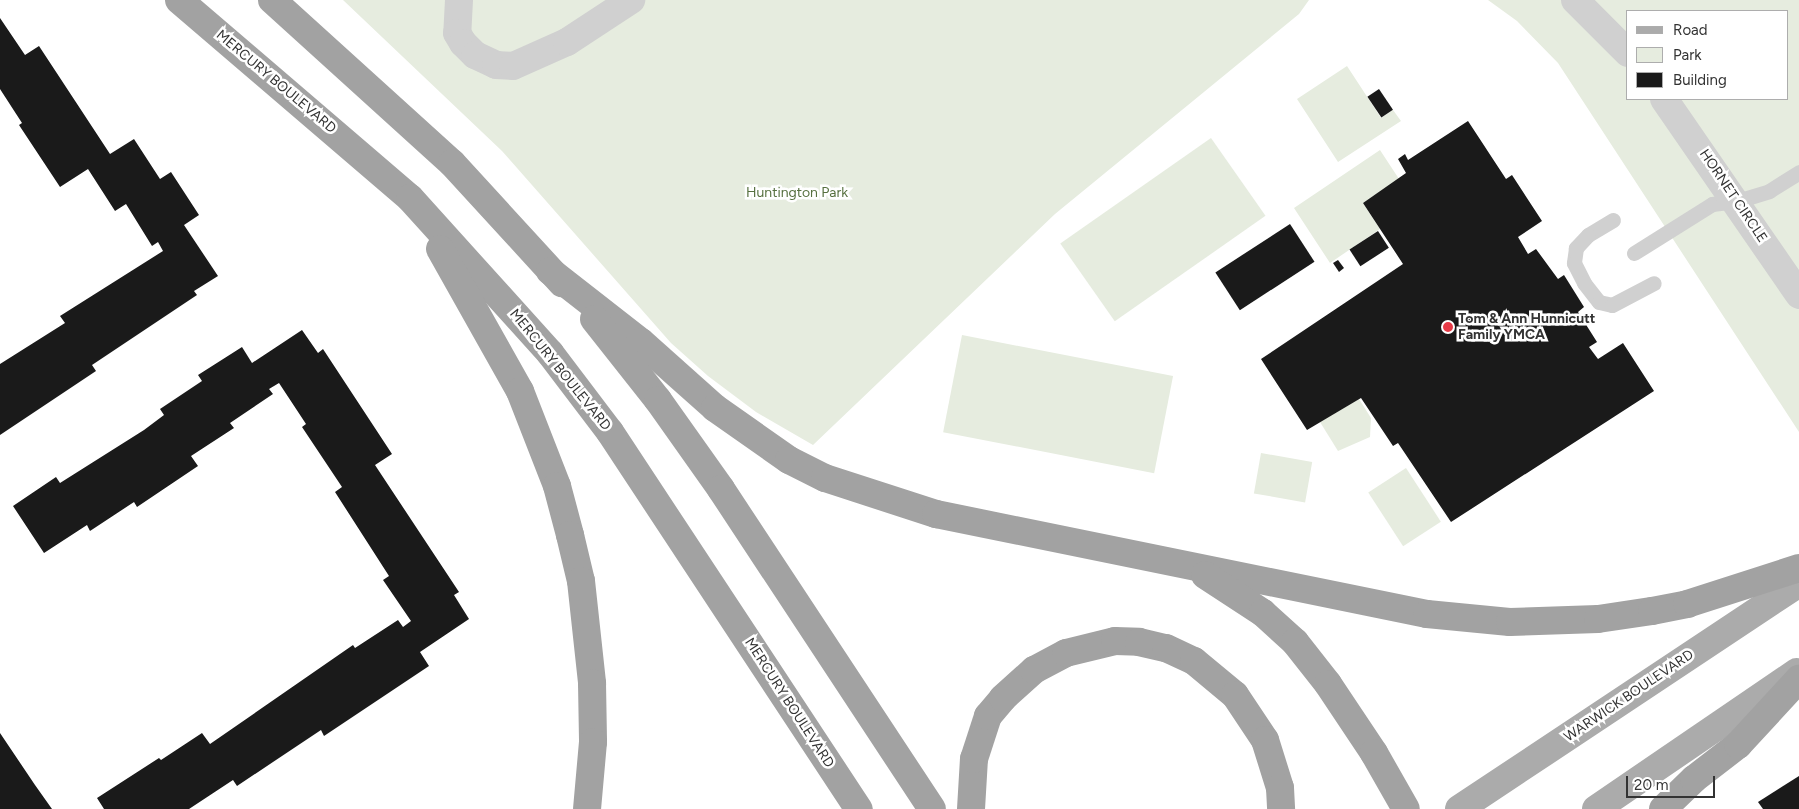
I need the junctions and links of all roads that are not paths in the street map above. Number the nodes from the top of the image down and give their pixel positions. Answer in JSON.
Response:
{"nodes":[{"id":1,"x":179,"y":0,"type":"edge"},
{"id":2,"x":272,"y":0,"type":"edge"},
{"id":3,"x":459,"y":0,"type":"edge"},
{"id":4,"x":631,"y":0,"type":"edge"},
{"id":5,"x":1575,"y":0,"type":"edge"},
{"id":6,"x":1626,"y":51,"type":"edge"},
{"id":7,"x":1665,"y":100,"type":"edge"},
{"id":8,"x":1799,"y":172,"type":"edge"},
{"id":9,"x":410,"y":198,"type":"junction"},
{"id":10,"x":1737,"y":202,"type":"junction"},
{"id":11,"x":1613,"y":220,"type":"dead end"},
{"id":12,"x":1634,"y":252,"type":"dead end"},
{"id":13,"x":550,"y":270,"type":"junction"},
{"id":14,"x":1654,"y":283,"type":"dead end"},
{"id":15,"x":1799,"y":295,"type":"edge"},
{"id":16,"x":1189,"y":566,"type":"junction"},
{"id":17,"x":1799,"y":568,"type":"edge"},
{"id":18,"x":1799,"y":583,"type":"edge"},
{"id":19,"x":1799,"y":671,"type":"edge"},
{"id":20,"x":1799,"y":679,"type":"edge"},
{"id":21,"x":587,"y":809,"type":"edge"},
{"id":22,"x":859,"y":809,"type":"edge"},
{"id":23,"x":932,"y":809,"type":"edge"},
{"id":24,"x":971,"y":809,"type":"edge"},
{"id":25,"x":1281,"y":809,"type":"edge"},
{"id":26,"x":1406,"y":809,"type":"edge"},
{"id":27,"x":1459,"y":809,"type":"edge"},
{"id":28,"x":1596,"y":809,"type":"edge"},
{"id":29,"x":1663,"y":809,"type":"edge"}],
"edges":[{"from":1,"to":9,"type":"highway","name":"MERCURY BOULEVARD"},
{"from":2,"to":13,"type":"highway"},
{"from":3,"to":4,"type":"street"},
{"from":5,"to":6,"type":"street"},
{"from":7,"to":10,"type":"street","name":"HORNET CIRCLE"},
{"from":8,"to":10,"type":"lane"},
{"from":9,"to":21,"type":"highway"},
{"from":9,"to":22,"type":"highway","name":"MERCURY BOULEVARD"},
{"from":10,"to":12,"type":"lane"},
{"from":10,"to":15,"type":"street","name":"HORNET CIRCLE"},
{"from":11,"to":14,"type":"lane"},
{"from":13,"to":16,"type":"highway"},
{"from":13,"to":23,"type":"highway"},
{"from":16,"to":17,"type":"highway"},
{"from":16,"to":26,"type":"highway"},
{"from":18,"to":27,"type":"main road","name":"WARWICK BOULEVARD"},
{"from":19,"to":28,"type":"main road"},
{"from":20,"to":29,"type":"highway"},
{"from":24,"to":25,"type":"highway"}]}
